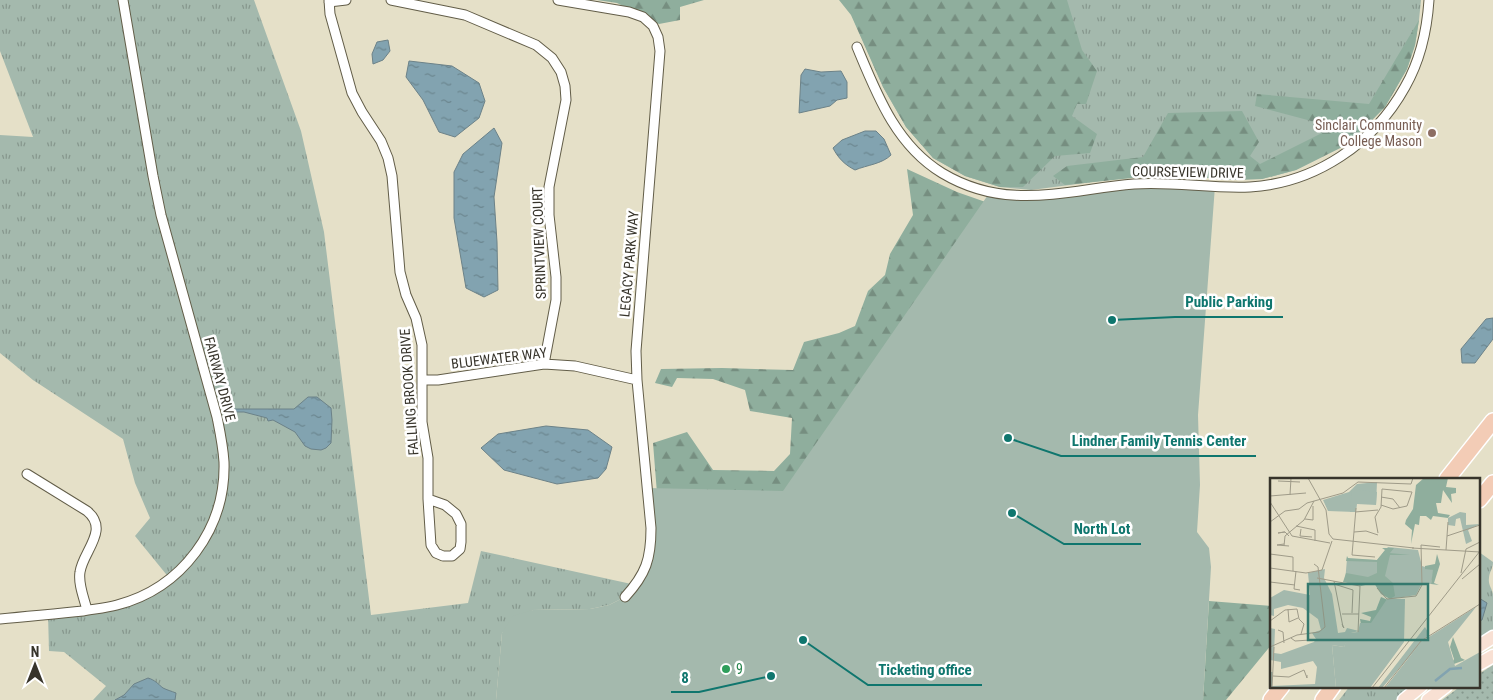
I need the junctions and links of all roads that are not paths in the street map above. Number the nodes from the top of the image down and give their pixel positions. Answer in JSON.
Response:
{"nodes":[{"id":1,"x":123,"y":0,"type":"edge"},
{"id":2,"x":346,"y":0,"type":"edge"},
{"id":3,"x":391,"y":0,"type":"edge"},
{"id":4,"x":558,"y":0,"type":"edge"},
{"id":5,"x":1429,"y":0,"type":"edge"},
{"id":6,"x":329,"y":1,"type":"edge"},
{"id":7,"x":857,"y":47,"type":"dead end"},
{"id":8,"x":544,"y":364,"type":"junction"},
{"id":9,"x":422,"y":380,"type":"junction"},
{"id":10,"x":637,"y":380,"type":"junction"},
{"id":11,"x":1493,"y":421,"type":"edge"},
{"id":12,"x":27,"y":474,"type":"dead end"},
{"id":13,"x":1448,"y":478,"type":"edge"},
{"id":14,"x":1493,"y":483,"type":"edge"},
{"id":15,"x":428,"y":499,"type":"junction"},
{"id":16,"x":1480,"y":499,"type":"edge"},
{"id":17,"x":625,"y":597,"type":"dead end"},
{"id":18,"x":87,"y":610,"type":"junction"},
{"id":19,"x":0,"y":619,"type":"edge"},
{"id":20,"x":1493,"y":637,"type":"edge"},
{"id":21,"x":1480,"y":645,"type":"edge"},
{"id":22,"x":1493,"y":656,"type":"edge"},
{"id":23,"x":1480,"y":663,"type":"edge"},
{"id":24,"x":1281,"y":688,"type":"edge"},
{"id":25,"x":1332,"y":688,"type":"edge"},
{"id":26,"x":1419,"y":688,"type":"edge"},
{"id":27,"x":1443,"y":688,"type":"edge"},
{"id":28,"x":1272,"y":700,"type":"edge"},
{"id":29,"x":1323,"y":700,"type":"edge"},
{"id":30,"x":1404,"y":700,"type":"edge"},
{"id":31,"x":1428,"y":700,"type":"edge"}],
"edges":[{"from":1,"to":18,"type":"street","name":"FAIRWAY DRIVE"},
{"from":2,"to":6,"type":"street"},
{"from":3,"to":8,"type":"street","name":"SPRINTVIEW COURT"},
{"from":4,"to":10,"type":"street","name":"LEGACY PARK WAY"},
{"from":5,"to":7,"type":"street","name":"COURSEVIEW DRIVE"},
{"from":6,"to":9,"type":"street","name":"FALLING BROOK DRIVE"},
{"from":8,"to":9,"type":"street","name":"BLUEWATER WAY"},
{"from":8,"to":10,"type":"street","name":"BLUEWATER WAY"},
{"from":9,"to":15,"type":"street","name":"FALLING BROOK DRIVE"},
{"from":10,"to":17,"type":"street","name":"LEGACY PARK WAY"},
{"from":11,"to":13,"type":"highway"},
{"from":12,"to":18,"type":"street"},
{"from":14,"to":16,"type":"highway"},
{"from":15,"to":15,"type":"street","name":"FALLING BROOK DRIVE"},
{"from":18,"to":19,"type":"street","name":"FAIRWAY DRIVE"},
{"from":20,"to":21,"type":"main road"},
{"from":22,"to":23,"type":"main road"},
{"from":24,"to":28,"type":"highway"},
{"from":25,"to":29,"type":"highway"},
{"from":26,"to":30,"type":"main road"},
{"from":27,"to":31,"type":"main road"}]}
